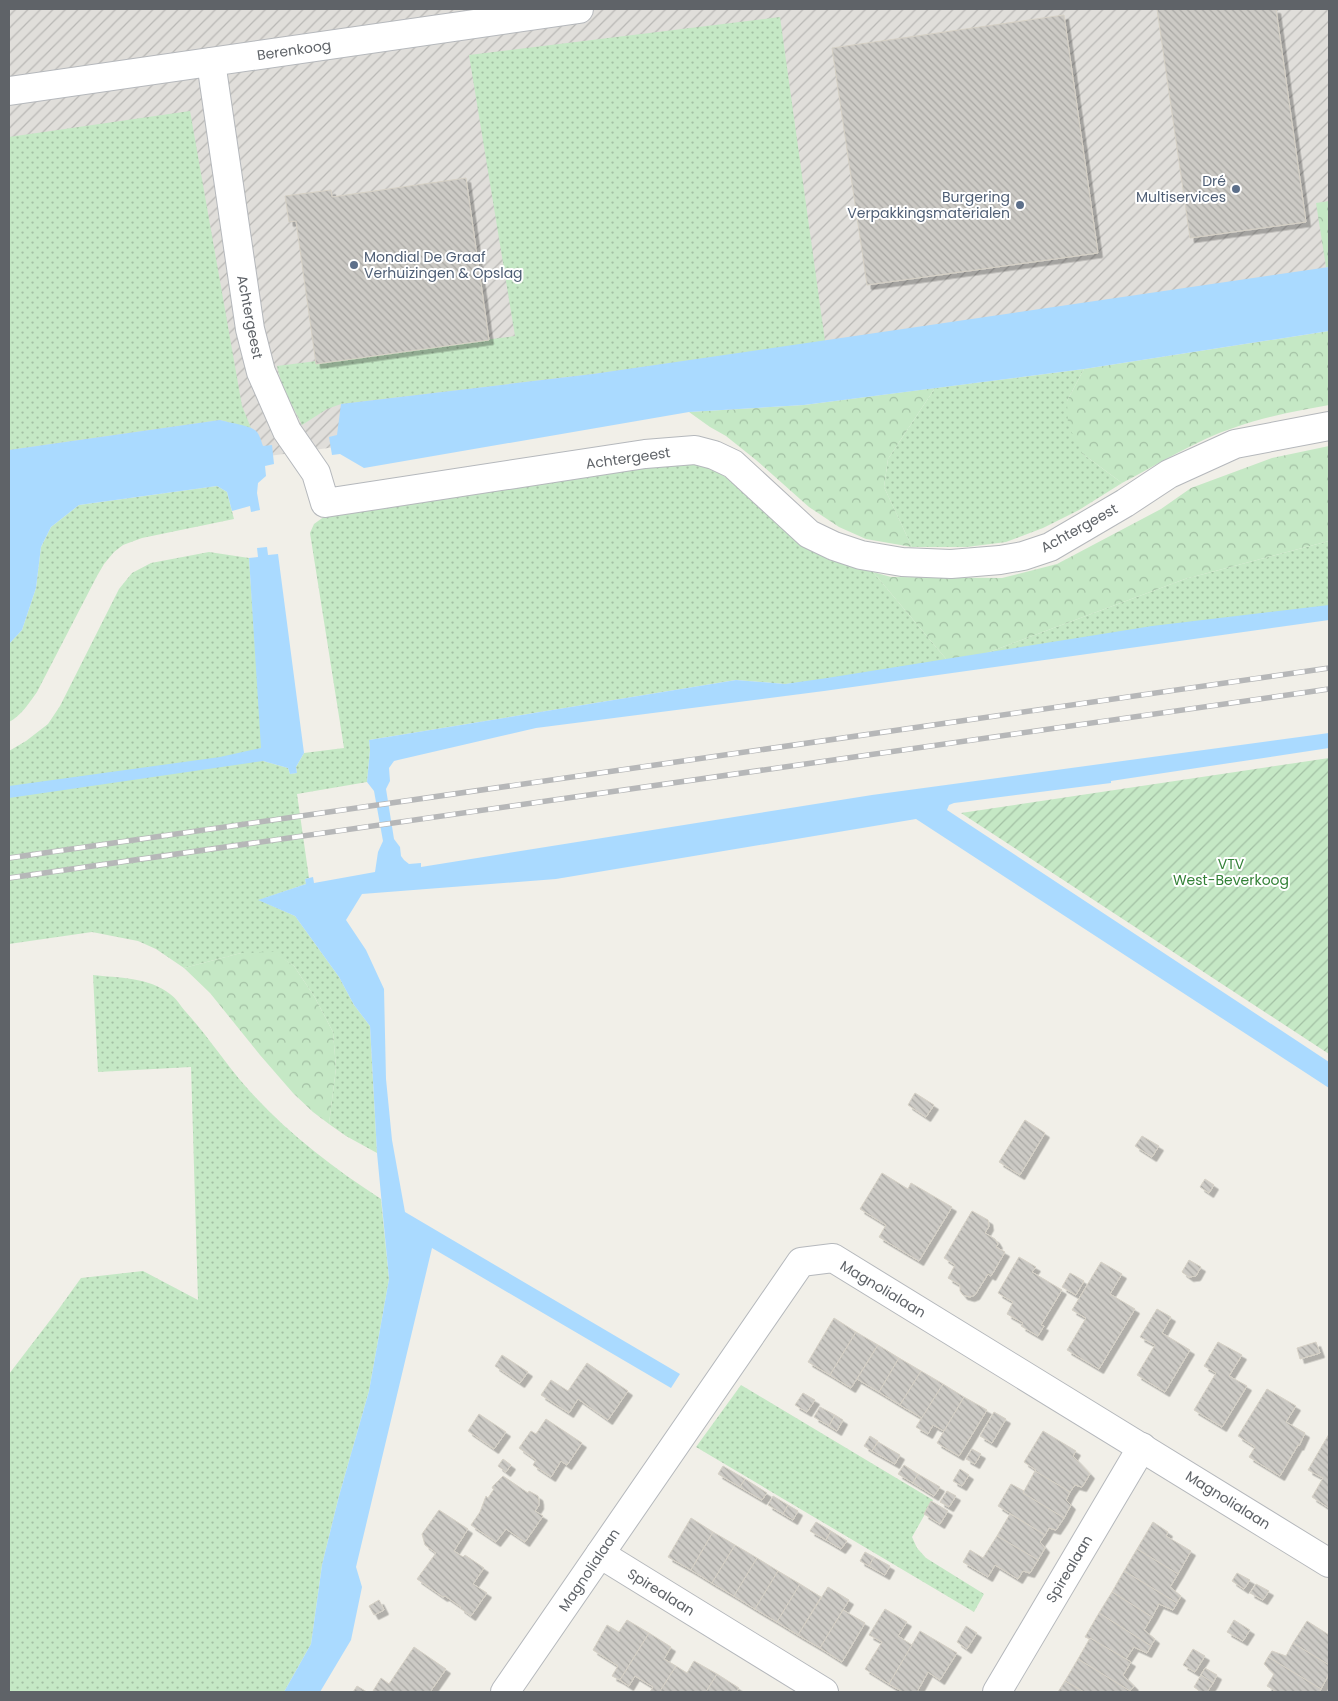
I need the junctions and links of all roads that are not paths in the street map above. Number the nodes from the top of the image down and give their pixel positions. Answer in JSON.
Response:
{"nodes":[{"id":1,"x":574,"y":9,"type":"edge"},
{"id":2,"x":211,"y":62,"type":"junction"},
{"id":3,"x":9,"y":90,"type":"edge"},
{"id":4,"x":1329,"y":426,"type":"edge"},
{"id":5,"x":1142,"y":1447,"type":"junction"},
{"id":6,"x":600,"y":1554,"type":"junction"},
{"id":7,"x":1329,"y":1562,"type":"edge"},
{"id":8,"x":505,"y":1692,"type":"edge"},
{"id":9,"x":824,"y":1692,"type":"edge"},
{"id":10,"x":996,"y":1692,"type":"edge"}],
"edges":[{"from":1,"to":2,"type":"street","name":"Berenkoog"},
{"from":2,"to":3,"type":"street","name":"Berenkoog"},
{"from":2,"to":4,"type":"street","name":"Achtergeest"},
{"from":5,"to":6,"type":"street","name":"Magnolialaan"},
{"from":5,"to":7,"type":"street","name":"Magnolialaan"},
{"from":5,"to":10,"type":"street","name":"Spirealaan"},
{"from":6,"to":8,"type":"street","name":"Magnolialaan"},
{"from":6,"to":9,"type":"street","name":"Spirealaan"}]}
